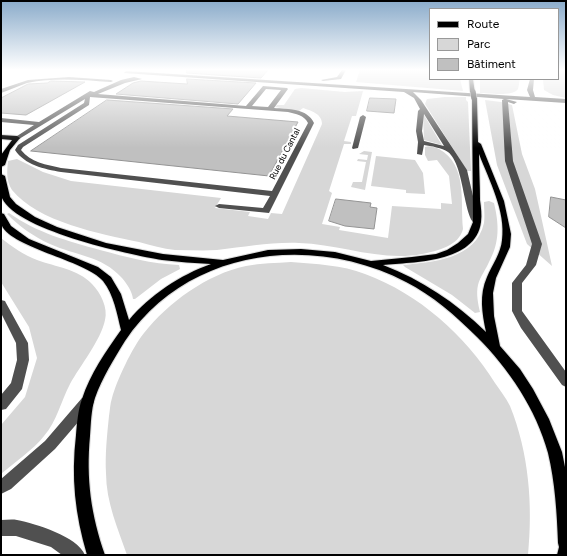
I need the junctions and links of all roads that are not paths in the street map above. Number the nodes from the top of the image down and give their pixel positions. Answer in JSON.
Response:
{"nodes":[{"id":1,"x":88,"y":95,"type":"edge"},
{"id":2,"x":86,"y":96,"type":"edge"},
{"id":3,"x":101,"y":96,"type":"edge"},
{"id":4,"x":257,"y":96,"type":"edge"},
{"id":5,"x":280,"y":96,"type":"edge"},
{"id":6,"x":415,"y":96,"type":"edge"},
{"id":7,"x":432,"y":96,"type":"edge"},
{"id":8,"x":474,"y":96,"type":"edge"},
{"id":9,"x":487,"y":96,"type":"edge"},
{"id":10,"x":532,"y":96,"type":"edge"},
{"id":11,"x":533,"y":99,"type":"junction"},
{"id":12,"x":421,"y":101,"type":"junction"},
{"id":13,"x":566,"y":101,"type":"edge"},
{"id":14,"x":566,"y":106,"type":"edge"},
{"id":15,"x":248,"y":107,"type":"junction"},
{"id":16,"x":270,"y":109,"type":"junction"},
{"id":17,"x":423,"y":109,"type":"junction"},
{"id":18,"x":363,"y":117,"type":"dead end"},
{"id":19,"x":1,"y":120,"type":"edge"},
{"id":20,"x":42,"y":124,"type":"junction"},
{"id":21,"x":1,"y":137,"type":"edge"},
{"id":22,"x":17,"y":138,"type":"junction"},
{"id":23,"x":476,"y":140,"type":"junction"},
{"id":24,"x":421,"y":142,"type":"junction"},
{"id":25,"x":355,"y":148,"type":"dead end"},
{"id":26,"x":451,"y":151,"type":"junction"},
{"id":27,"x":420,"y":154,"type":"dead end"},
{"id":28,"x":1,"y":165,"type":"edge"},
{"id":29,"x":1,"y":176,"type":"edge"},
{"id":30,"x":3,"y":194,"type":"edge"},
{"id":31,"x":275,"y":194,"type":"junction"},
{"id":32,"x":219,"y":206,"type":"dead end"},
{"id":33,"x":1,"y":216,"type":"edge"},
{"id":34,"x":478,"y":222,"type":"junction"},
{"id":35,"x":5,"y":226,"type":"edge"},
{"id":36,"x":221,"y":262,"type":"junction"},
{"id":37,"x":372,"y":264,"type":"junction"},
{"id":38,"x":1,"y":302,"type":"edge"},
{"id":39,"x":127,"y":330,"type":"junction"},
{"id":40,"x":494,"y":346,"type":"junction"},
{"id":41,"x":566,"y":382,"type":"edge"},
{"id":42,"x":88,"y":400,"type":"junction"},
{"id":43,"x":1,"y":405,"type":"edge"},
{"id":44,"x":554,"y":449,"type":"junction"},
{"id":45,"x":566,"y":462,"type":"edge"},
{"id":46,"x":1,"y":487,"type":"edge"},
{"id":47,"x":1,"y":528,"type":"edge"},
{"id":48,"x":566,"y":543,"type":"edge"},
{"id":49,"x":566,"y":551,"type":"edge"},
{"id":50,"x":76,"y":555,"type":"edge"},
{"id":51,"x":96,"y":555,"type":"edge"},
{"id":52,"x":566,"y":555,"type":"edge"}],
"edges":[{"from":1,"to":31,"type":"street","name":"Rue du Cantal"},
{"from":2,"to":20,"type":"street"},
{"from":3,"to":15,"type":"street","name":"Rue du Cantal"},
{"from":4,"to":15,"type":"street"},
{"from":5,"to":16,"type":"street"},
{"from":6,"to":12,"type":"street"},
{"from":7,"to":12,"type":"street"},
{"from":8,"to":23,"type":"main road"},
{"from":9,"to":11,"type":"street"},
{"from":10,"to":11,"type":"street"},
{"from":11,"to":13,"type":"street"},
{"from":12,"to":17,"type":"street"},
{"from":14,"to":41,"type":"street"},
{"from":15,"to":16,"type":"street","name":"Rue du Cantal"},
{"from":16,"to":31,"type":"street","name":"Rue du Cantal"},
{"from":17,"to":24,"type":"street"},
{"from":17,"to":26,"type":"street"},
{"from":18,"to":25,"type":"street"},
{"from":19,"to":20,"type":"street"},
{"from":20,"to":22,"type":"street"},
{"from":21,"to":22,"type":"main road"},
{"from":22,"to":28,"type":"main road"},
{"from":23,"to":34,"type":"main road"},
{"from":23,"to":40,"type":"main road"},
{"from":24,"to":26,"type":"street"},
{"from":24,"to":27,"type":"street"},
{"from":26,"to":34,"type":"street"},
{"from":29,"to":30,"type":"main road"},
{"from":30,"to":36,"type":"main road"},
{"from":31,"to":32,"type":"street"},
{"from":33,"to":35,"type":"main road"},
{"from":34,"to":37,"type":"main road"},
{"from":35,"to":39,"type":"main road"},
{"from":36,"to":37,"type":"main road"},
{"from":36,"to":39,"type":"main road"},
{"from":37,"to":40,"type":"main road"},
{"from":38,"to":43,"type":"street"},
{"from":39,"to":42,"type":"main road"},
{"from":40,"to":44,"type":"main road"},
{"from":42,"to":46,"type":"street"},
{"from":42,"to":51,"type":"main road"},
{"from":44,"to":45,"type":"street"},
{"from":44,"to":48,"type":"main road"},
{"from":47,"to":50,"type":"street"},
{"from":49,"to":52,"type":"main road"}]}
